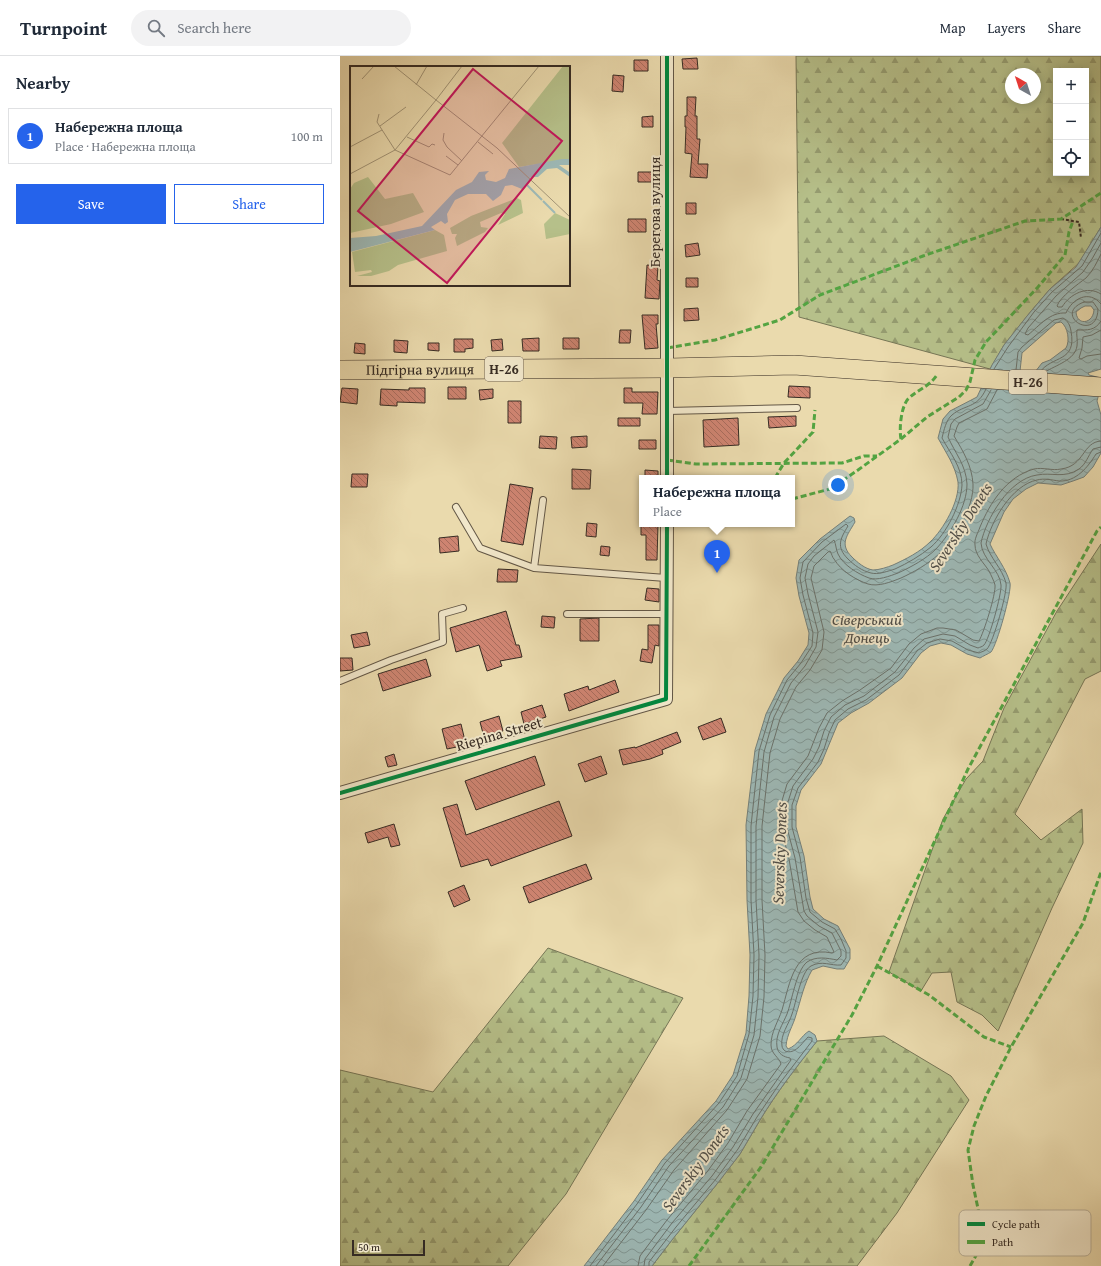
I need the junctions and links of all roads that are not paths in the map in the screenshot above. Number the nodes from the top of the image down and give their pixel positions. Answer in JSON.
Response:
{"nodes":[{"id":1,"x":667,"y":56,"type":"edge"},
{"id":2,"x":668,"y":368,"type":"junction"},
{"id":3,"x":340,"y":370,"type":"edge"},
{"id":4,"x":1101,"y":387,"type":"edge"},
{"id":5,"x":797,"y":408,"type":"dead end"},
{"id":6,"x":667,"y":411,"type":"junction"},
{"id":7,"x":667,"y":475,"type":"edge"},
{"id":8,"x":543,"y":500,"type":"dead end"},
{"id":9,"x":456,"y":507,"type":"dead end"},
{"id":10,"x":667,"y":527,"type":"edge"},
{"id":11,"x":534,"y":568,"type":"junction"},
{"id":12,"x":666,"y":578,"type":"junction"},
{"id":13,"x":463,"y":608,"type":"dead end"},
{"id":14,"x":567,"y":614,"type":"dead end"},
{"id":15,"x":666,"y":614,"type":"junction"},
{"id":16,"x":340,"y":681,"type":"edge"},
{"id":17,"x":340,"y":793,"type":"edge"}],
"edges":[{"from":1,"to":2,"type":"street","name":"Берегова вулиця"},
{"from":2,"to":3,"type":"main road","name":"Підгірна вулиця","number":"Н-26"},
{"from":2,"to":4,"type":"main road","number":"Н-26"},
{"from":2,"to":6,"type":"street","name":"Берегова вулиця"},
{"from":5,"to":6,"type":"lane"},
{"from":6,"to":7,"type":"street","name":"Берегова вулиця"},
{"from":8,"to":11,"type":"lane"},
{"from":9,"to":11,"type":"lane"},
{"from":10,"to":12,"type":"street"},
{"from":11,"to":12,"type":"lane"},
{"from":12,"to":15,"type":"street"},
{"from":13,"to":16,"type":"lane"},
{"from":14,"to":15,"type":"lane"},
{"from":15,"to":17,"type":"street","name":"Riepina Street"}]}
